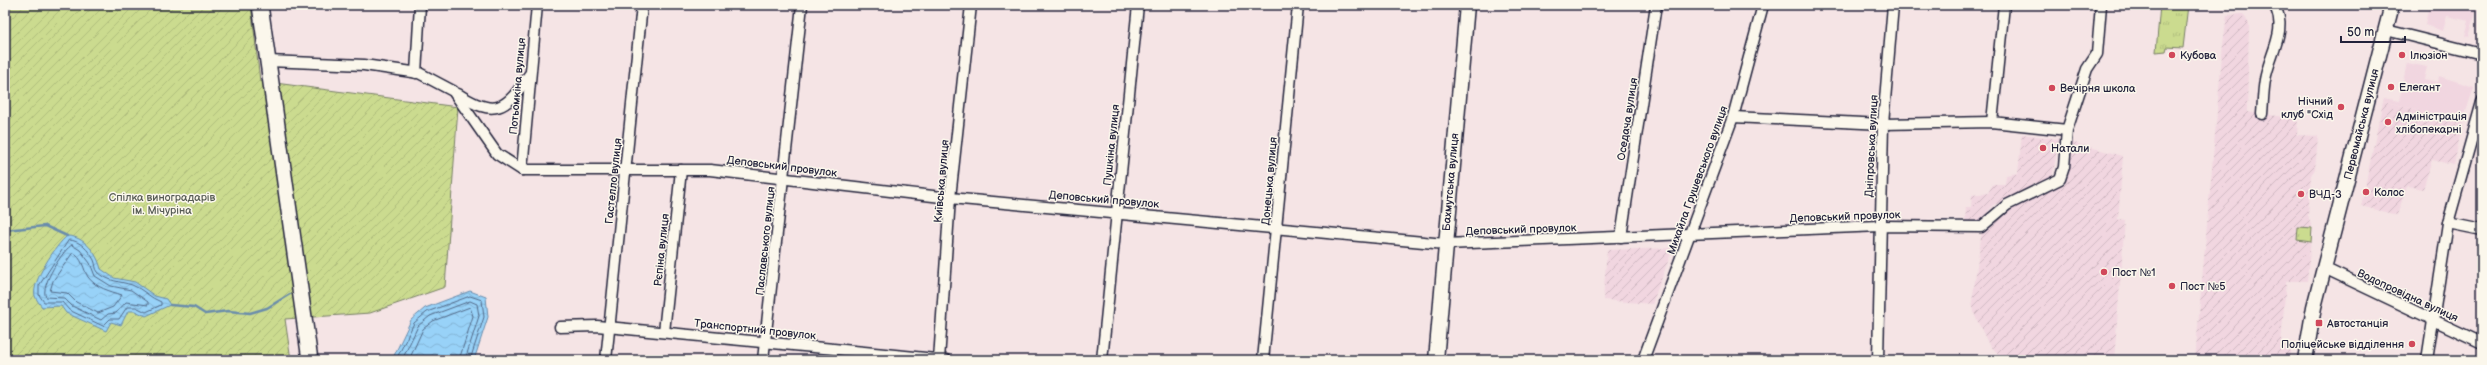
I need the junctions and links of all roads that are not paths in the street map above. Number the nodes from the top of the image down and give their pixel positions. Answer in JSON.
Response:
{"nodes":[{"id":1,"x":260,"y":5,"type":"edge"},
{"id":2,"x":420,"y":5,"type":"edge"},
{"id":3,"x":537,"y":5,"type":"edge"},
{"id":4,"x":642,"y":5,"type":"edge"},
{"id":5,"x":802,"y":5,"type":"edge"},
{"id":6,"x":971,"y":5,"type":"edge"},
{"id":7,"x":1138,"y":5,"type":"edge"},
{"id":8,"x":1298,"y":5,"type":"edge"},
{"id":9,"x":1467,"y":5,"type":"edge"},
{"id":10,"x":1656,"y":5,"type":"edge"},
{"id":11,"x":1763,"y":5,"type":"edge"},
{"id":12,"x":1893,"y":5,"type":"edge"},
{"id":13,"x":2004,"y":5,"type":"edge"},
{"id":14,"x":2101,"y":5,"type":"edge"},
{"id":15,"x":2274,"y":5,"type":"edge"},
{"id":16,"x":2392,"y":5,"type":"edge"},
{"id":17,"x":2386,"y":30,"type":"junction"},
{"id":18,"x":2482,"y":54,"type":"edge"},
{"id":19,"x":268,"y":61,"type":"junction"},
{"id":20,"x":416,"y":73,"type":"junction"},
{"id":21,"x":530,"y":74,"type":"junction"},
{"id":22,"x":453,"y":91,"type":"junction"},
{"id":23,"x":2482,"y":102,"type":"edge"},
{"id":24,"x":2262,"y":114,"type":"dead end"},
{"id":25,"x":1733,"y":117,"type":"junction"},
{"id":26,"x":1992,"y":122,"type":"junction"},
{"id":27,"x":1883,"y":124,"type":"junction"},
{"id":28,"x":2067,"y":130,"type":"junction"},
{"id":29,"x":522,"y":170,"type":"junction"},
{"id":30,"x":626,"y":170,"type":"junction"},
{"id":31,"x":681,"y":170,"type":"junction"},
{"id":32,"x":783,"y":179,"type":"junction"},
{"id":33,"x":950,"y":198,"type":"junction"},
{"id":34,"x":1116,"y":212,"type":"junction"},
{"id":35,"x":2448,"y":223,"type":"junction"},
{"id":36,"x":1880,"y":226,"type":"junction"},
{"id":37,"x":1277,"y":227,"type":"junction"},
{"id":38,"x":2482,"y":230,"type":"edge"},
{"id":39,"x":1689,"y":235,"type":"junction"},
{"id":40,"x":1621,"y":237,"type":"junction"},
{"id":41,"x":1445,"y":244,"type":"junction"},
{"id":42,"x":2324,"y":268,"type":"junction"},
{"id":43,"x":2433,"y":320,"type":"junction"},
{"id":44,"x":560,"y":327,"type":"dead end"},
{"id":45,"x":610,"y":327,"type":"junction"},
{"id":46,"x":664,"y":332,"type":"junction"},
{"id":47,"x":766,"y":342,"type":"junction"},
{"id":48,"x":2482,"y":343,"type":"edge"},
{"id":49,"x":310,"y":360,"type":"edge"},
{"id":50,"x":606,"y":360,"type":"edge"},
{"id":51,"x":763,"y":360,"type":"edge"},
{"id":52,"x":942,"y":360,"type":"edge"},
{"id":53,"x":1102,"y":360,"type":"edge"},
{"id":54,"x":1263,"y":360,"type":"edge"},
{"id":55,"x":1436,"y":360,"type":"edge"},
{"id":56,"x":1643,"y":360,"type":"edge"},
{"id":57,"x":1878,"y":360,"type":"edge"},
{"id":58,"x":2305,"y":360,"type":"edge"},
{"id":59,"x":2427,"y":360,"type":"edge"}],
"edges":[{"from":1,"to":19,"type":"main road"},
{"from":2,"to":20,"type":"street"},
{"from":3,"to":21,"type":"street","name":"Потьомкіна вулиця"},
{"from":4,"to":30,"type":"street","name":"Гастелло вулиця"},
{"from":5,"to":32,"type":"street","name":"Паславського вулиця"},
{"from":6,"to":33,"type":"street","name":"Київська вулиця"},
{"from":7,"to":34,"type":"street","name":"Пушкіна вулиця"},
{"from":8,"to":37,"type":"street","name":"Донецька вулиця"},
{"from":9,"to":41,"type":"street","name":"Бахмутська вулиця"},
{"from":10,"to":40,"type":"street","name":"Оседача вулиця"},
{"from":11,"to":25,"type":"street","name":"Михайла Грушевського вулиця"},
{"from":12,"to":27,"type":"street","name":"Дніпровська вулиця"},
{"from":13,"to":26,"type":"street"},
{"from":14,"to":28,"type":"street"},
{"from":15,"to":24,"type":"street"},
{"from":16,"to":17,"type":"street","name":"Первомайська вулиця"},
{"from":17,"to":18,"type":"street"},
{"from":17,"to":42,"type":"street","name":"Первомайська вулиця"},
{"from":19,"to":20,"type":"street"},
{"from":19,"to":49,"type":"main road"},
{"from":20,"to":22,"type":"street"},
{"from":21,"to":22,"type":"street"},
{"from":21,"to":29,"type":"street","name":"Потьомкіна вулиця"},
{"from":22,"to":29,"type":"street"},
{"from":23,"to":35,"type":"street"},
{"from":25,"to":27,"type":"street"},
{"from":25,"to":39,"type":"street","name":"Михайла Грушевського вулиця"},
{"from":26,"to":27,"type":"street"},
{"from":26,"to":28,"type":"street"},
{"from":27,"to":36,"type":"street","name":"Дніпровська вулиця"},
{"from":28,"to":36,"type":"street","name":"Деповський провулок"},
{"from":29,"to":30,"type":"street","name":"Деповський провулок"},
{"from":30,"to":31,"type":"street","name":"Деповський провулок"},
{"from":30,"to":45,"type":"street","name":"Гастелло вулиця"},
{"from":31,"to":32,"type":"street","name":"Деповський провулок"},
{"from":31,"to":46,"type":"street","name":"Рєпіна вулиця"},
{"from":32,"to":33,"type":"street","name":"Деповський провулок"},
{"from":32,"to":47,"type":"street","name":"Паславського вулиця"},
{"from":33,"to":34,"type":"street","name":"Деповський провулок"},
{"from":33,"to":52,"type":"street","name":"Київська вулиця"},
{"from":34,"to":37,"type":"street","name":"Деповський провулок"},
{"from":34,"to":53,"type":"street","name":"Пушкіна вулиця"},
{"from":35,"to":38,"type":"street"},
{"from":35,"to":43,"type":"street"},
{"from":36,"to":39,"type":"street","name":"Деповський провулок"},
{"from":36,"to":57,"type":"street","name":"Дніпровська вулиця"},
{"from":37,"to":41,"type":"street","name":"Деповський провулок"},
{"from":37,"to":54,"type":"street","name":"Донецька вулиця"},
{"from":39,"to":40,"type":"street","name":"Деповський провулок"},
{"from":39,"to":56,"type":"street","name":"Михайла Грушевського вулиця"},
{"from":40,"to":41,"type":"street","name":"Деповський провулок"},
{"from":41,"to":55,"type":"street","name":"Бахмутська вулиця"},
{"from":42,"to":43,"type":"street","name":"Водопровідна вулиця"},
{"from":42,"to":58,"type":"street","name":"Первомайська вулиця"},
{"from":43,"to":48,"type":"street","name":"Водопровідна вулиця"},
{"from":43,"to":59,"type":"street"},
{"from":44,"to":45,"type":"street","name":"Транспортний провулок"},
{"from":45,"to":46,"type":"street","name":"Транспортний провулок"},
{"from":45,"to":50,"type":"street","name":"Гастелло вулиця"},
{"from":46,"to":47,"type":"street","name":"Транспортний провулок"},
{"from":47,"to":51,"type":"street","name":"Паславського вулиця"},
{"from":47,"to":52,"type":"street","name":"Транспортний провулок"}]}
